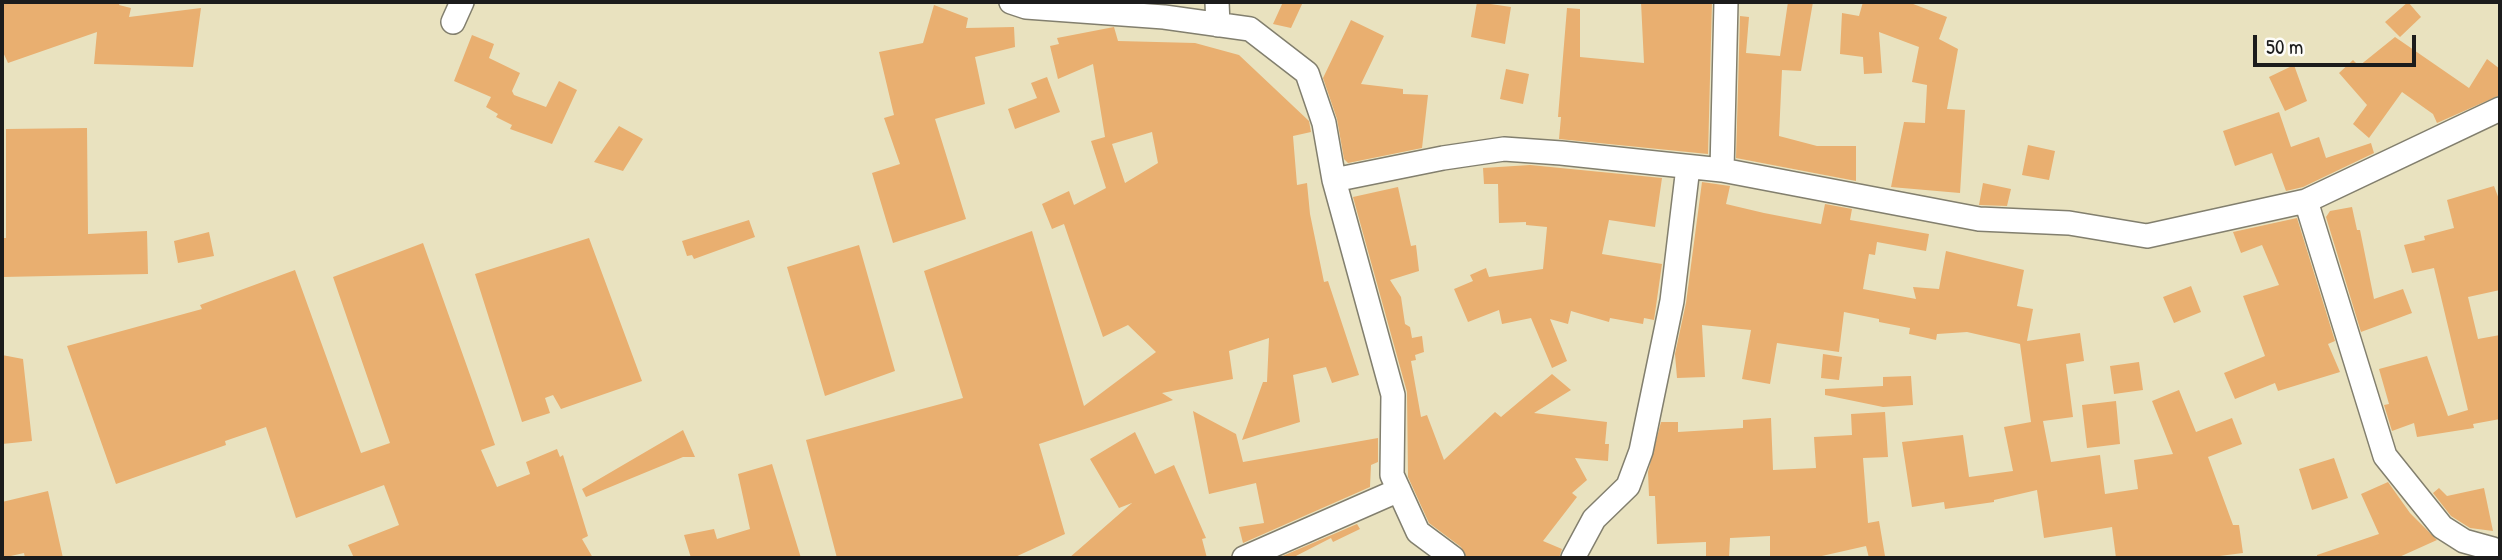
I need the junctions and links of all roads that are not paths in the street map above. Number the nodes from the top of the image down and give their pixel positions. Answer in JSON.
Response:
{"nodes":[{"id":1,"x":1011,"y":2,"type":"edge"},
{"id":2,"x":1217,"y":2,"type":"edge"},
{"id":3,"x":1726,"y":2,"type":"edge"},
{"id":4,"x":1218,"y":25,"type":"junction"},
{"id":5,"x":2500,"y":110,"type":"edge"},
{"id":6,"x":1688,"y":167,"type":"junction"},
{"id":7,"x":1722,"y":170,"type":"junction"},
{"id":8,"x":1334,"y":180,"type":"junction"},
{"id":9,"x":2306,"y":201,"type":"junction"},
{"id":10,"x":1399,"y":490,"type":"junction"},
{"id":11,"x":2500,"y":555,"type":"edge"},
{"id":12,"x":1244,"y":558,"type":"edge"},
{"id":13,"x":1453,"y":558,"type":"edge"},
{"id":14,"x":1573,"y":558,"type":"edge"}],
"edges":[{"from":1,"to":4,"type":"street"},
{"from":2,"to":4,"type":"street"},
{"from":3,"to":7,"type":"street"},
{"from":4,"to":8,"type":"street"},
{"from":5,"to":9,"type":"street"},
{"from":6,"to":7,"type":"street"},
{"from":6,"to":8,"type":"street"},
{"from":6,"to":14,"type":"street"},
{"from":7,"to":9,"type":"street"},
{"from":8,"to":10,"type":"street"},
{"from":9,"to":11,"type":"street"},
{"from":10,"to":12,"type":"street"},
{"from":10,"to":13,"type":"street"}]}
